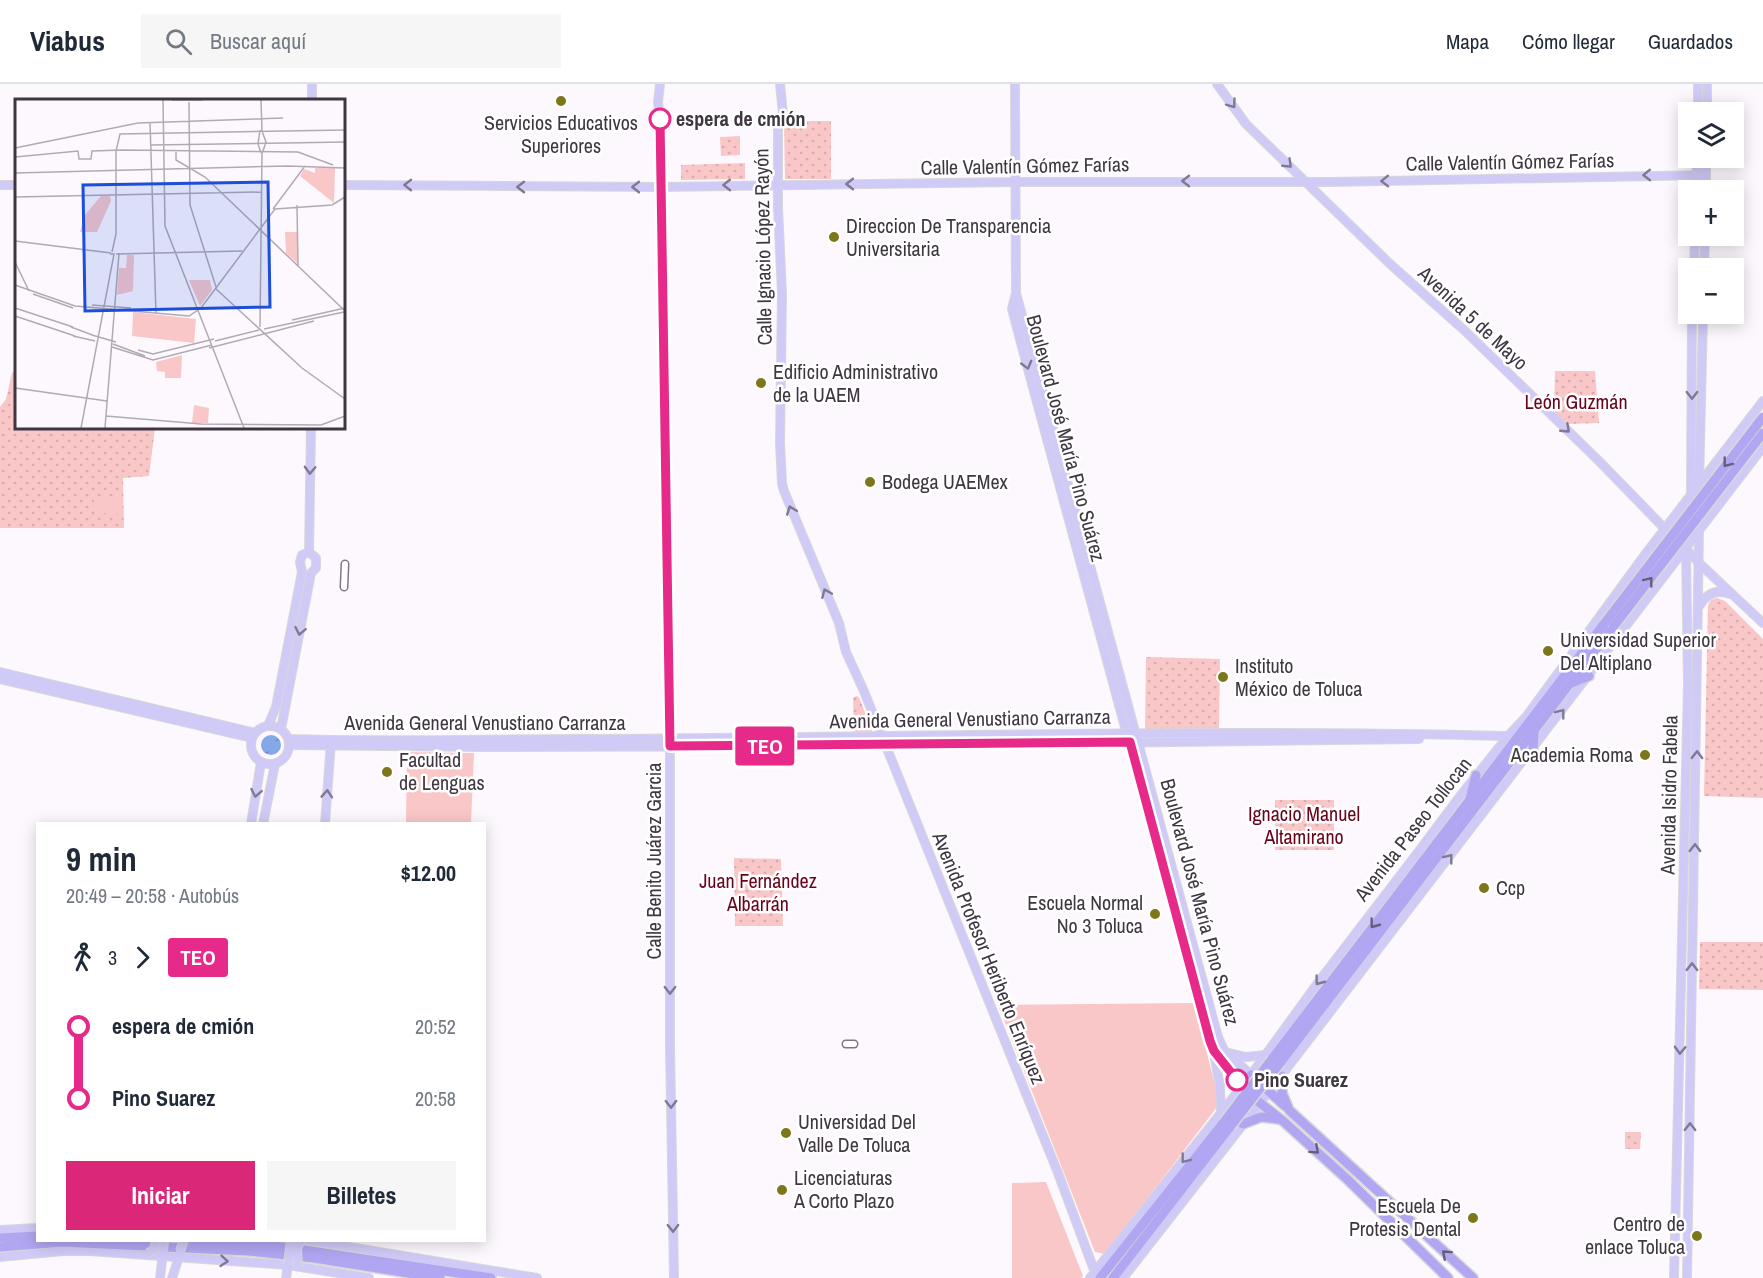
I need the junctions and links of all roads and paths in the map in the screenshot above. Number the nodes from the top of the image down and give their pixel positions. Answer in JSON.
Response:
{"nodes":[{"id":1,"x":660,"y":84,"type":"edge"},
{"id":2,"x":780,"y":84,"type":"edge"},
{"id":3,"x":1015,"y":84,"type":"edge"},
{"id":4,"x":1217,"y":84,"type":"edge"},
{"id":5,"x":1698,"y":84,"type":"edge"},
{"id":6,"x":1707,"y":84,"type":"edge"},
{"id":7,"x":1698,"y":102,"type":"edge"},
{"id":8,"x":1707,"y":102,"type":"edge"},
{"id":9,"x":1700,"y":168,"type":"edge"},
{"id":10,"x":1704,"y":168,"type":"edge"},
{"id":11,"x":1702,"y":175,"type":"junction"},
{"id":12,"x":1700,"y":180,"type":"edge"},
{"id":13,"x":1703,"y":180,"type":"edge"},
{"id":14,"x":1015,"y":182,"type":"junction"},
{"id":15,"x":1306,"y":182,"type":"junction"},
{"id":16,"x":345,"y":185,"type":"edge"},
{"id":17,"x":778,"y":185,"type":"junction"},
{"id":18,"x":661,"y":187,"type":"junction"},
{"id":19,"x":1016,"y":293,"type":"junction"},
{"id":20,"x":1692,"y":324,"type":"edge"},
{"id":21,"x":1703,"y":324,"type":"edge"},
{"id":22,"x":1032,"y":345,"type":"junction"},
{"id":23,"x":1022,"y":347,"type":"junction"},
{"id":24,"x":1763,"y":401,"type":"edge"},
{"id":25,"x":1763,"y":417,"type":"edge"},
{"id":26,"x":311,"y":429,"type":"edge"},
{"id":27,"x":1763,"y":433,"type":"edge"},
{"id":28,"x":1763,"y":447,"type":"edge"},
{"id":29,"x":1700,"y":459,"type":"junction"},
{"id":30,"x":1712,"y":469,"type":"junction"},
{"id":31,"x":1699,"y":485,"type":"junction"},
{"id":32,"x":1731,"y":490,"type":"junction"},
{"id":33,"x":1691,"y":495,"type":"junction"},
{"id":34,"x":1665,"y":530,"type":"junction"},
{"id":35,"x":1699,"y":531,"type":"junction"},
{"id":36,"x":1686,"y":549,"type":"junction"},
{"id":37,"x":309,"y":552,"type":"junction"},
{"id":38,"x":1647,"y":552,"type":"junction"},
{"id":39,"x":1686,"y":560,"type":"junction"},
{"id":40,"x":345,"y":564,"type":"dead end"},
{"id":41,"x":1700,"y":564,"type":"junction"},
{"id":42,"x":1672,"y":568,"type":"junction"},
{"id":43,"x":307,"y":573,"type":"junction"},
{"id":44,"x":344,"y":587,"type":"dead end"},
{"id":45,"x":1732,"y":595,"type":"junction"},
{"id":46,"x":1699,"y":606,"type":"junction"},
{"id":47,"x":1763,"y":623,"type":"edge"},
{"id":48,"x":1609,"y":626,"type":"junction"},
{"id":49,"x":846,"y":652,"type":"joint"},
{"id":50,"x":0,"y":672,"type":"edge"},
{"id":51,"x":1589,"y":676,"type":"junction"},
{"id":52,"x":0,"y":679,"type":"edge"},
{"id":53,"x":1571,"y":683,"type":"junction"},
{"id":54,"x":1557,"y":684,"type":"junction"},
{"id":55,"x":1688,"y":685,"type":"junction"},
{"id":56,"x":1698,"y":686,"type":"junction"},
{"id":57,"x":1542,"y":694,"type":"junction"},
{"id":58,"x":1688,"y":703,"type":"junction"},
{"id":59,"x":1698,"y":703,"type":"junction"},
{"id":60,"x":268,"y":726,"type":"junction"},
{"id":61,"x":1531,"y":728,"type":"junction"},
{"id":62,"x":281,"y":729,"type":"junction"},
{"id":63,"x":253,"y":736,"type":"junction"},
{"id":64,"x":1508,"y":736,"type":"junction"},
{"id":65,"x":1133,"y":738,"type":"junction"},
{"id":66,"x":883,"y":741,"type":"junction"},
{"id":67,"x":290,"y":742,"type":"junction"},
{"id":68,"x":331,"y":743,"type":"junction"},
{"id":69,"x":670,"y":743,"type":"junction"},
{"id":70,"x":1533,"y":749,"type":"junction"},
{"id":71,"x":261,"y":762,"type":"junction"},
{"id":72,"x":275,"y":764,"type":"junction"},
{"id":73,"x":1476,"y":775,"type":"junction"},
{"id":74,"x":1469,"y":802,"type":"junction"},
{"id":75,"x":251,"y":822,"type":"edge"},
{"id":76,"x":263,"y":822,"type":"edge"},
{"id":77,"x":325,"y":822,"type":"edge"},
{"id":78,"x":1409,"y":877,"type":"junction"},
{"id":79,"x":1393,"y":884,"type":"junction"},
{"id":80,"x":1410,"y":901,"type":"junction"},
{"id":81,"x":1683,"y":936,"type":"junction"},
{"id":82,"x":1693,"y":944,"type":"junction"},
{"id":83,"x":846,"y":1044,"type":"dead end"},
{"id":84,"x":854,"y":1044,"type":"dead end"},
{"id":85,"x":1214,"y":1051,"type":"junction"},
{"id":86,"x":1227,"y":1053,"type":"junction"},
{"id":87,"x":1275,"y":1063,"type":"junction"},
{"id":88,"x":1251,"y":1075,"type":"junction"},
{"id":89,"x":1243,"y":1085,"type":"junction"},
{"id":90,"x":1270,"y":1091,"type":"junction"},
{"id":91,"x":1260,"y":1103,"type":"junction"},
{"id":92,"x":1224,"y":1104,"type":"junction"},
{"id":93,"x":1289,"y":1110,"type":"junction"},
{"id":94,"x":1283,"y":1120,"type":"junction"},
{"id":95,"x":1225,"y":1121,"type":"junction"},
{"id":96,"x":1245,"y":1121,"type":"junction"},
{"id":97,"x":36,"y":1228,"type":"edge"},
{"id":98,"x":0,"y":1230,"type":"edge"},
{"id":99,"x":36,"y":1236,"type":"edge"},
{"id":100,"x":0,"y":1238,"type":"edge"},
{"id":101,"x":156,"y":1242,"type":"edge"},
{"id":102,"x":164,"y":1242,"type":"edge"},
{"id":103,"x":184,"y":1242,"type":"edge"},
{"id":104,"x":213,"y":1242,"type":"edge"},
{"id":105,"x":291,"y":1242,"type":"edge"},
{"id":106,"x":300,"y":1242,"type":"edge"},
{"id":107,"x":319,"y":1242,"type":"edge"},
{"id":108,"x":0,"y":1247,"type":"edge"},
{"id":109,"x":90,"y":1251,"type":"junction"},
{"id":110,"x":163,"y":1254,"type":"junction"},
{"id":111,"x":179,"y":1254,"type":"junction"},
{"id":112,"x":0,"y":1257,"type":"edge"},
{"id":113,"x":288,"y":1265,"type":"junction"},
{"id":114,"x":298,"y":1267,"type":"junction"},
{"id":115,"x":476,"y":1269,"type":"junction"},
{"id":116,"x":1115,"y":1275,"type":"edge"},
{"id":117,"x":1096,"y":1277,"type":"edge"},
{"id":118,"x":160,"y":1278,"type":"edge"},
{"id":119,"x":172,"y":1278,"type":"edge"},
{"id":120,"x":286,"y":1278,"type":"edge"},
{"id":121,"x":369,"y":1278,"type":"edge"},
{"id":122,"x":440,"y":1278,"type":"edge"},
{"id":123,"x":490,"y":1278,"type":"edge"},
{"id":124,"x":537,"y":1278,"type":"edge"},
{"id":125,"x":674,"y":1278,"type":"edge"},
{"id":126,"x":1448,"y":1278,"type":"edge"},
{"id":127,"x":1473,"y":1278,"type":"edge"},
{"id":128,"x":1674,"y":1278,"type":"edge"},
{"id":129,"x":1687,"y":1278,"type":"edge"}],
"edges":[{"from":1,"to":18,"type":"main road","name":"Calle Benito Juárez Garcia"},
{"from":2,"to":17,"type":"main road","name":"Calle Ignacio López Rayón"},
{"from":3,"to":14,"type":"main road"},
{"from":4,"to":15,"type":"main road","name":"Avenida 5 de Mayo","one_way":true},
{"from":5,"to":7,"type":"main road"},
{"from":6,"to":8,"type":"main road"},
{"from":9,"to":11,"type":"main road"},
{"from":10,"to":11,"type":"main road"},
{"from":11,"to":12,"type":"main road"},
{"from":11,"to":13,"type":"main road"},
{"from":11,"to":15,"type":"main road","name":"Calle Valentín Gómez Farías","one_way":true},
{"from":15,"to":14,"type":"main road","name":"Calle Valentín Gómez Farías","one_way":true},
{"from":14,"to":17,"type":"main road","name":"Calle Valentín Gómez Farías","one_way":true},
{"from":14,"to":19,"type":"main road"},
{"from":15,"to":34,"type":"main road","name":"Avenida 5 de Mayo","one_way":true},
{"from":18,"to":16,"type":"main road","name":"Calle Valentín Gómez Farías","one_way":true},
{"from":17,"to":18,"type":"main road","name":"Calle Valentín Gómez Farías","one_way":true},
{"from":49,"to":17,"type":"main road","name":"Calle Ignacio López Rayón","one_way":true},
{"from":18,"to":69,"type":"main road","name":"Calle Benito Juárez Garcia"},
{"from":19,"to":22,"type":"main road","name":"Boulevard José María Pino Suárez"},
{"from":19,"to":23,"type":"main road","name":"Boulevard José María Pino Suárez"},
{"from":20,"to":33,"type":"main road","name":"Avenida Isidro Fabela","one_way":true},
{"from":21,"to":29,"type":"main road","name":"Avenida Isidro Fabela"},
{"from":22,"to":23,"type":"main road"},
{"from":22,"to":65,"type":"main road","name":"Boulevard José María Pino Suárez"},
{"from":23,"to":65,"type":"main road","name":"Boulevard José María Pino Suárez","one_way":true},
{"from":24,"to":30,"type":"main road","name":"Avenida Paseo Tollocan"},
{"from":25,"to":48,"type":"highway","name":"Avenida Paseo Tollocan","one_way":true,"bridge":true},
{"from":26,"to":37,"type":"main road","one_way":true},
{"from":48,"to":27,"type":"highway","name":"Avenida Paseo Tollocan","one_way":true,"bridge":true},
{"from":28,"to":32,"type":"main road","name":"Avenida Paseo Tollocan"},
{"from":29,"to":30,"type":"main road"},
{"from":29,"to":31,"type":"main road","name":"Avenida Isidro Fabela"},
{"from":30,"to":31,"type":"main road","name":"Avenida Paseo Tollocan"},
{"from":30,"to":32,"type":"main road"},
{"from":31,"to":33,"type":"main road","name":"Avenida Paseo Tollocan"},
{"from":31,"to":35,"type":"main road","name":"Avenida Isidro Fabela"},
{"from":32,"to":35,"type":"main road","name":"Avenida Paseo Tollocan"},
{"from":33,"to":34,"type":"main road","name":"Avenida Paseo Tollocan"},
{"from":33,"to":36,"type":"main road","name":"Avenida Isidro Fabela"},
{"from":34,"to":36,"type":"main road","name":"Avenida 5 de Mayo"},
{"from":34,"to":38,"type":"main road","name":"Avenida Paseo Tollocan"},
{"from":35,"to":36,"type":"main road","name":"Avenida Paseo Tollocan"},
{"from":35,"to":41,"type":"main road","name":"Avenida Isidro Fabela"},
{"from":36,"to":39,"type":"main road","name":"Avenida Isidro Fabela"},
{"from":36,"to":41,"type":"main road","name":"Avenida 5 de Mayo"},
{"from":36,"to":42,"type":"main road","name":"Avenida Paseo Tollocan"},
{"from":37,"to":43,"type":"main road"},
{"from":37,"to":43,"type":"main road"},
{"from":38,"to":42,"type":"main road"},
{"from":38,"to":57,"type":"main road","name":"Avenida Paseo Tollocan"},
{"from":39,"to":41,"type":"main road"},
{"from":39,"to":42,"type":"main road"},
{"from":39,"to":55,"type":"main road","name":"Avenida Isidro Fabela"},
{"from":40,"to":44,"type":"street"},
{"from":41,"to":45,"type":"main road","name":"Avenida 5 de Mayo"},
{"from":41,"to":46,"type":"main road","name":"Avenida Isidro Fabela"},
{"from":42,"to":51,"type":"main road","name":"Avenida Paseo Tollocan"},
{"from":43,"to":60,"type":"main road"},
{"from":43,"to":62,"type":"main road","one_way":true},
{"from":45,"to":46,"type":"main road"},
{"from":45,"to":47,"type":"main road","name":"Avenida 5 de Mayo"},
{"from":46,"to":56,"type":"main road","name":"Avenida Isidro Fabela"},
{"from":48,"to":53,"type":"highway","name":"Avenida Paseo Tollocan"},
{"from":48,"to":54,"type":"highway","name":"Avenida Paseo Tollocan"},
{"from":49,"to":66,"type":"main road","name":"Avenida Profesor Heriberto Enríquez"},
{"from":50,"to":63,"type":"main road"},
{"from":51,"to":53,"type":"highway"},
{"from":70,"to":51,"type":"main road","name":"Avenida Paseo Tollocan","one_way":true},
{"from":52,"to":63,"type":"main road"},
{"from":53,"to":61,"type":"highway","name":"Avenida Paseo Tollocan"},
{"from":54,"to":57,"type":"highway"},
{"from":54,"to":61,"type":"highway","name":"Avenida Paseo Tollocan"},
{"from":55,"to":56,"type":"main road"},
{"from":55,"to":58,"type":"main road","name":"Avenida Isidro Fabela"},
{"from":56,"to":59,"type":"main road","name":"Avenida Isidro Fabela"},
{"from":57,"to":64,"type":"main road","name":"Avenida Paseo Tollocan"},
{"from":58,"to":59,"type":"main road"},
{"from":58,"to":81,"type":"main road","name":"Avenida Isidro Fabela"},
{"from":82,"to":59,"type":"main road","name":"Avenida Isidro Fabela","one_way":true},
{"from":60,"to":62,"type":"main road"},
{"from":60,"to":63,"type":"main road"},
{"from":61,"to":64,"type":"highway"},
{"from":61,"to":70,"type":"highway"},
{"from":61,"to":74,"type":"highway","name":"Avenida Paseo Tollocan"},
{"from":61,"to":80,"type":"highway","name":"Avenida Paseo Tollocan"},
{"from":62,"to":67,"type":"main road"},
{"from":63,"to":71,"type":"main road"},
{"from":64,"to":65,"type":"main road","name":"Avenida General Venustiano Carranza"},
{"from":64,"to":73,"type":"main road","name":"Avenida Paseo Tollocan"},
{"from":65,"to":66,"type":"main road","name":"Avenida General Venustiano Carranza"},
{"from":65,"to":85,"type":"main road","name":"Boulevard José María Pino Suárez"},
{"from":65,"to":86,"type":"main road","name":"Boulevard José María Pino Suárez"},
{"from":66,"to":69,"type":"main road","name":"Avenida General Venustiano Carranza"},
{"from":66,"to":117,"type":"main road","name":"Avenida Profesor Heriberto Enríquez"},
{"from":67,"to":68,"type":"main road","name":"Avenida General Venustiano Carranza"},
{"from":67,"to":72,"type":"main road"},
{"from":68,"to":69,"type":"main road","name":"Avenida General Venustiano Carranza"},
{"from":77,"to":68,"type":"main road","one_way":true},
{"from":69,"to":125,"type":"main road","name":"Calle Benito Juárez Garcia","one_way":true},
{"from":80,"to":70,"type":"main road","name":"Avenida Paseo Tollocan","one_way":true},
{"from":71,"to":72,"type":"main road"},
{"from":71,"to":75,"type":"main road","one_way":true},
{"from":72,"to":76,"type":"main road"},
{"from":73,"to":74,"type":"highway"},
{"from":73,"to":79,"type":"main road","name":"Avenida Paseo Tollocan"},
{"from":74,"to":78,"type":"highway","name":"Avenida Paseo Tollocan"},
{"from":78,"to":79,"type":"highway"},
{"from":78,"to":87,"type":"highway","name":"Avenida Paseo Tollocan","one_way":true},
{"from":79,"to":87,"type":"main road","name":"Avenida Paseo Tollocan","one_way":true},
{"from":80,"to":87,"type":"highway","name":"Avenida Paseo Tollocan"},
{"from":81,"to":82,"type":"main road"},
{"from":81,"to":128,"type":"main road","name":"Avenida Isidro Fabela","one_way":true},
{"from":129,"to":82,"type":"main road","name":"Avenida Isidro Fabela","one_way":true},
{"from":83,"to":84,"type":"street"},
{"from":85,"to":89,"type":"main road","name":"Boulevard José María Pino Suárez"},
{"from":85,"to":92,"type":"main road"},
{"from":86,"to":87,"type":"main road"},
{"from":86,"to":88,"type":"main road","name":"Boulevard José María Pino Suárez"},
{"from":87,"to":88,"type":"main road","name":"Avenida Paseo Tollocan"},
{"from":87,"to":90,"type":"main road","name":"Avenida Paseo Tollocan"},
{"from":87,"to":93,"type":"highway"},
{"from":87,"to":95,"type":"highway","name":"Avenida Paseo Tollocan","bridge":true},
{"from":88,"to":89,"type":"main road","name":"Avenida Paseo Tollocan"},
{"from":88,"to":90,"type":"highway","name":"Boulevard José María Pino Suárez"},
{"from":89,"to":91,"type":"highway","name":"Boulevard José María Pino Suárez"},
{"from":89,"to":92,"type":"main road","name":"Avenida Paseo Tollocan"},
{"from":90,"to":91,"type":"main road","name":"Avenida Paseo Tollocan"},
{"from":90,"to":93,"type":"highway","name":"Boulevard José María Pino Suárez"},
{"from":91,"to":94,"type":"highway","name":"Boulevard José María Pino Suárez"},
{"from":91,"to":96,"type":"main road","name":"Avenida Paseo Tollocan"},
{"from":92,"to":95,"type":"main road","name":"Avenida Paseo Tollocan"},
{"from":92,"to":96,"type":"main road"},
{"from":127,"to":93,"type":"highway","name":"Boulevard José María Pino Suárez","one_way":true},
{"from":94,"to":96,"type":"highway"},
{"from":94,"to":126,"type":"highway","name":"Boulevard José María Pino Suárez","one_way":true},
{"from":95,"to":116,"type":"highway","name":"Avenida Paseo Tollocan"},
{"from":95,"to":117,"type":"main road","name":"Avenida Paseo Tollocan","one_way":true},
{"from":96,"to":116,"type":"main road","name":"Avenida Paseo Tollocan"},
{"from":97,"to":98,"type":"main road"},
{"from":99,"to":100,"type":"highway"},
{"from":101,"to":109,"type":"main road","bridge":true},
{"from":102,"to":110,"type":"main road","bridge":true},
{"from":103,"to":111,"type":"main road","bridge":true},
{"from":104,"to":123,"type":"highway"},
{"from":105,"to":113,"type":"main road","bridge":true},
{"from":106,"to":114,"type":"main road","bridge":true},
{"from":107,"to":115,"type":"main road"},
{"from":108,"to":122,"type":"highway"},
{"from":109,"to":110,"type":"main road"},
{"from":109,"to":112,"type":"main road"},
{"from":110,"to":111,"type":"main road"},
{"from":110,"to":118,"type":"main road"},
{"from":111,"to":113,"type":"main road","one_way":true},
{"from":111,"to":119,"type":"main road"},
{"from":113,"to":114,"type":"main road"},
{"from":113,"to":120,"type":"main road"},
{"from":114,"to":121,"type":"main road"},
{"from":115,"to":123,"type":"highway"},
{"from":115,"to":124,"type":"main road"},
{"from":116,"to":117,"type":"highway","name":"Avenida Paseo Tollocan"}]}
